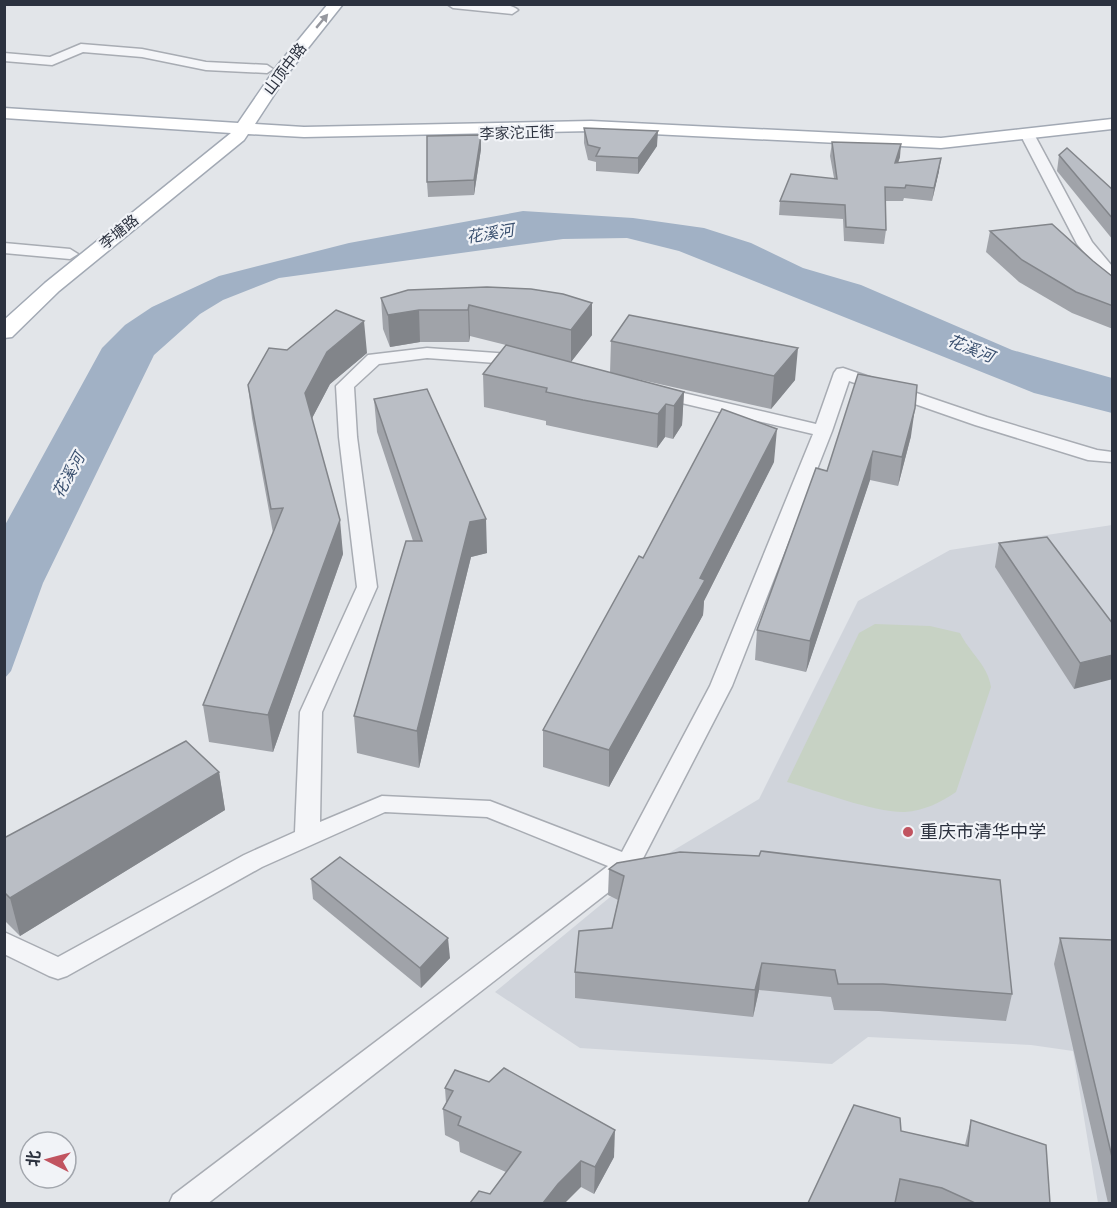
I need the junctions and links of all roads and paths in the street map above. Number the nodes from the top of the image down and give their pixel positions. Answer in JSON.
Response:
{"nodes":[{"id":1,"x":318,"y":4,"type":"edge"},
{"id":2,"x":336,"y":4,"type":"edge"},
{"id":3,"x":453,"y":4,"type":"edge"},
{"id":4,"x":512,"y":10,"type":"dead end"},
{"id":5,"x":4,"y":57,"type":"edge"},
{"id":6,"x":267,"y":69,"type":"junction"},
{"id":7,"x":4,"y":113,"type":"edge"},
{"id":8,"x":4,"y":119,"type":"edge"},
{"id":9,"x":1113,"y":124,"type":"edge"},
{"id":10,"x":1113,"y":131,"type":"edge"},
{"id":11,"x":232,"y":132,"type":"junction"},
{"id":12,"x":1029,"y":137,"type":"junction"},
{"id":13,"x":4,"y":248,"type":"edge"},
{"id":14,"x":70,"y":255,"type":"junction"},
{"id":15,"x":1113,"y":275,"type":"edge"},
{"id":16,"x":4,"y":310,"type":"edge"},
{"id":17,"x":4,"y":332,"type":"edge"},
{"id":18,"x":538,"y":363,"type":"edge"},
{"id":19,"x":641,"y":388,"type":"edge"},
{"id":20,"x":823,"y":431,"type":"junction"},
{"id":21,"x":1113,"y":457,"type":"edge"},
{"id":22,"x":307,"y":837,"type":"junction"},
{"id":23,"x":628,"y":864,"type":"junction"},
{"id":24,"x":4,"y":942,"type":"edge"},
{"id":25,"x":184,"y":1203,"type":"edge"}],
"edges":[{"from":1,"to":6,"type":"main road","name":"山顶中路"},
{"from":11,"to":2,"type":"main road","name":"山顶中路","one_way":true},
{"from":3,"to":4,"type":"street"},
{"from":5,"to":6,"type":"street"},
{"from":6,"to":11,"type":"main road","name":"山顶中路"},
{"from":7,"to":11,"type":"main road","name":"李家沱正街"},
{"from":8,"to":11,"type":"main road","name":"李家沱正街"},
{"from":9,"to":12,"type":"main road"},
{"from":10,"to":12,"type":"main road"},
{"from":11,"to":12,"type":"main road","name":"李家沱正街"},
{"from":11,"to":14,"type":"main road","name":"李塘路"},
{"from":11,"to":17,"type":"main road","name":"李塘路"},
{"from":12,"to":15,"type":"street"},
{"from":13,"to":14,"type":"street"},
{"from":14,"to":16,"type":"main road","name":"李塘路"},
{"from":18,"to":22,"type":"street"},
{"from":19,"to":20,"type":"street"},
{"from":20,"to":21,"type":"street"},
{"from":20,"to":23,"type":"street"},
{"from":22,"to":23,"type":"street"},
{"from":22,"to":24,"type":"street"},
{"from":23,"to":25,"type":"street"}]}
